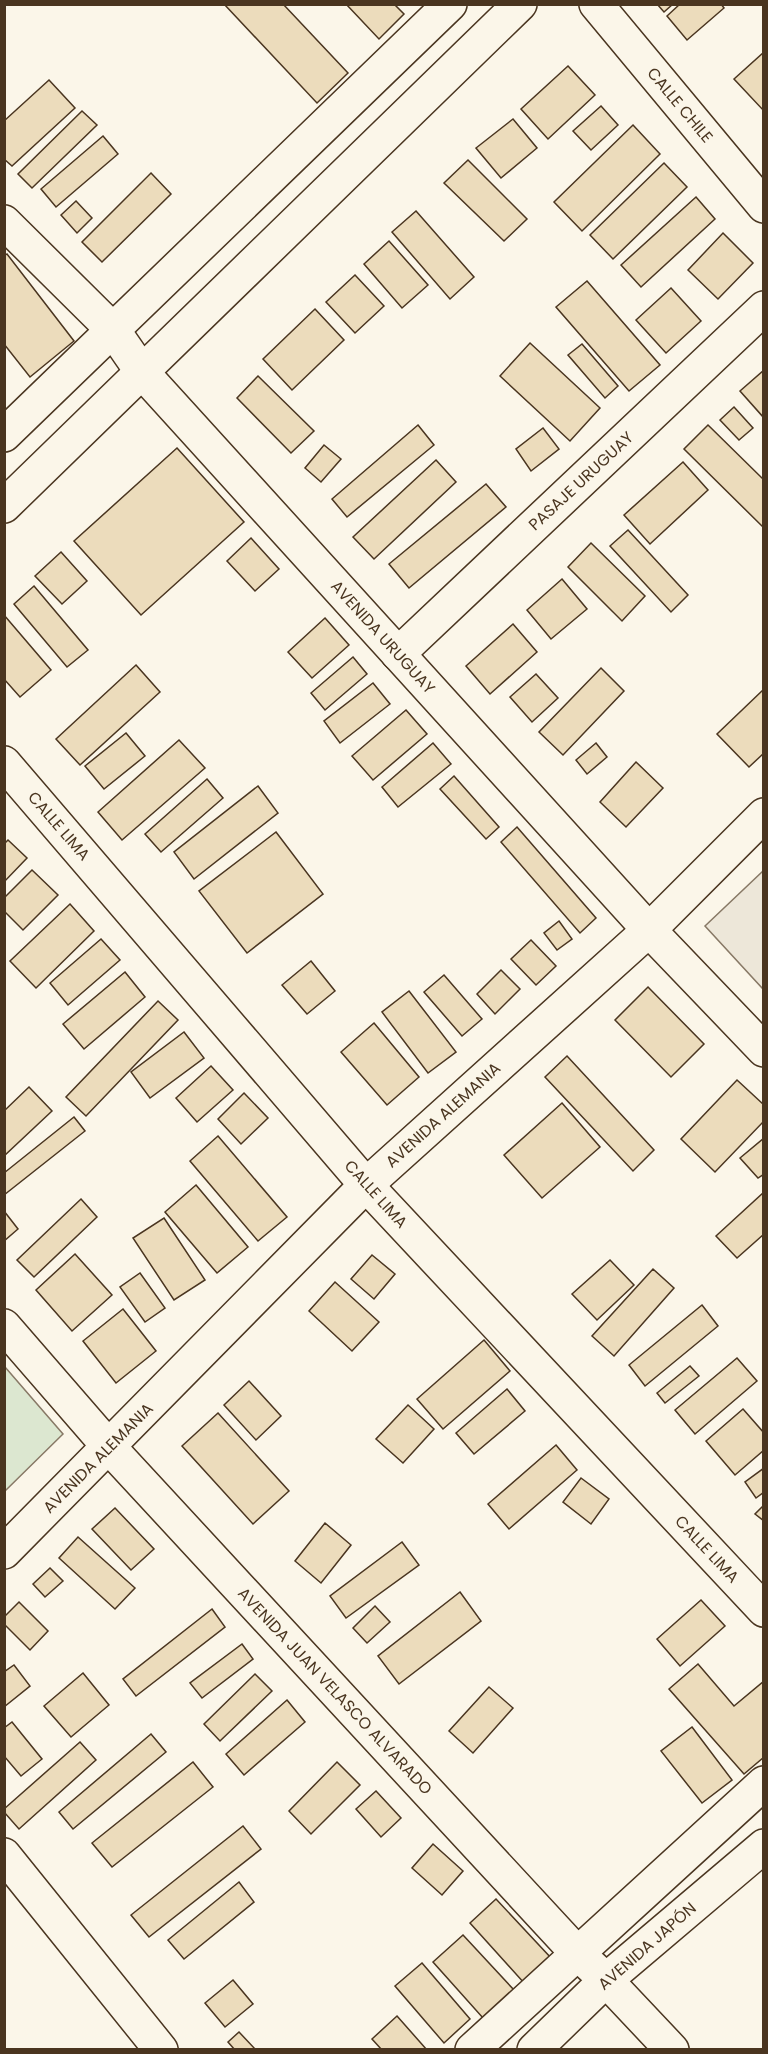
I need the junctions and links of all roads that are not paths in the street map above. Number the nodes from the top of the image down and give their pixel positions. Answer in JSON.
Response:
{"nodes":[{"id":1,"x":450,"y":4,"type":"edge"},
{"id":2,"x":520,"y":4,"type":"edge"},
{"id":3,"x":596,"y":4,"type":"edge"},
{"id":4,"x":764,"y":206,"type":"edge"},
{"id":5,"x":4,"y":222,"type":"edge"},
{"id":6,"x":764,"y":308,"type":"edge"},
{"id":7,"x":113,"y":330,"type":"junction"},
{"id":8,"x":142,"y":372,"type":"junction"},
{"id":9,"x":4,"y":435,"type":"edge"},
{"id":10,"x":4,"y":506,"type":"edge"},
{"id":11,"x":398,"y":654,"type":"junction"},
{"id":12,"x":4,"y":763,"type":"edge"},
{"id":13,"x":764,"y":815,"type":"edge"},
{"id":14,"x":649,"y":930,"type":"junction"},
{"id":15,"x":764,"y":1050,"type":"edge"},
{"id":16,"x":366,"y":1185,"type":"junction"},
{"id":17,"x":4,"y":1326,"type":"edge"},
{"id":18,"x":109,"y":1447,"type":"junction"},
{"id":19,"x":4,"y":1552,"type":"edge"},
{"id":20,"x":764,"y":1610,"type":"edge"},
{"id":21,"x":764,"y":1783,"type":"edge"},
{"id":22,"x":764,"y":1846,"type":"edge"},
{"id":23,"x":4,"y":1855,"type":"edge"},
{"id":24,"x":577,"y":1953,"type":"junction"},
{"id":25,"x":606,"y":1980,"type":"junction"},
{"id":26,"x":161,"y":2049,"type":"edge"},
{"id":27,"x":472,"y":2049,"type":"edge"},
{"id":28,"x":534,"y":2049,"type":"edge"},
{"id":29,"x":672,"y":2049,"type":"edge"}],
"edges":[{"from":1,"to":7,"type":"street"},
{"from":2,"to":8,"type":"street"},
{"from":3,"to":4,"type":"street","name":"CALLE CHILE"},
{"from":5,"to":7,"type":"street","name":"AVENIDA URUGUAY"},
{"from":6,"to":11,"type":"street","name":"PASAJE URUGUAY"},
{"from":7,"to":8,"type":"street","name":"AVENIDA URUGUAY"},
{"from":7,"to":9,"type":"street"},
{"from":8,"to":10,"type":"street"},
{"from":8,"to":11,"type":"street","name":"AVENIDA URUGUAY"},
{"from":11,"to":14,"type":"street","name":"AVENIDA URUGUAY"},
{"from":12,"to":16,"type":"street","name":"CALLE LIMA"},
{"from":13,"to":14,"type":"street","name":"AVENIDA ALEMANIA"},
{"from":14,"to":15,"type":"street","name":"AVENIDA URUGUAY"},
{"from":14,"to":16,"type":"street","name":"AVENIDA ALEMANIA"},
{"from":16,"to":18,"type":"street","name":"AVENIDA ALEMANIA"},
{"from":16,"to":20,"type":"street","name":"CALLE LIMA"},
{"from":17,"to":18,"type":"street","name":"AVENIDA JUAN VELASCO ALVARADO"},
{"from":18,"to":19,"type":"street","name":"AVENIDA ALEMANIA"},
{"from":18,"to":24,"type":"street","name":"AVENIDA JUAN VELASCO ALVARADO"},
{"from":21,"to":24,"type":"street"},
{"from":22,"to":25,"type":"street","name":"AVENIDA JAPÓN"},
{"from":23,"to":26,"type":"street"},
{"from":24,"to":25,"type":"street","name":"AVENIDA JUAN VELASCO ALVARADO"},
{"from":24,"to":27,"type":"street"},
{"from":25,"to":28,"type":"street","name":"AVENIDA JAPÓN"},
{"from":25,"to":29,"type":"street","name":"AVENIDA JUAN VELASCO ALVARADO"}]}
